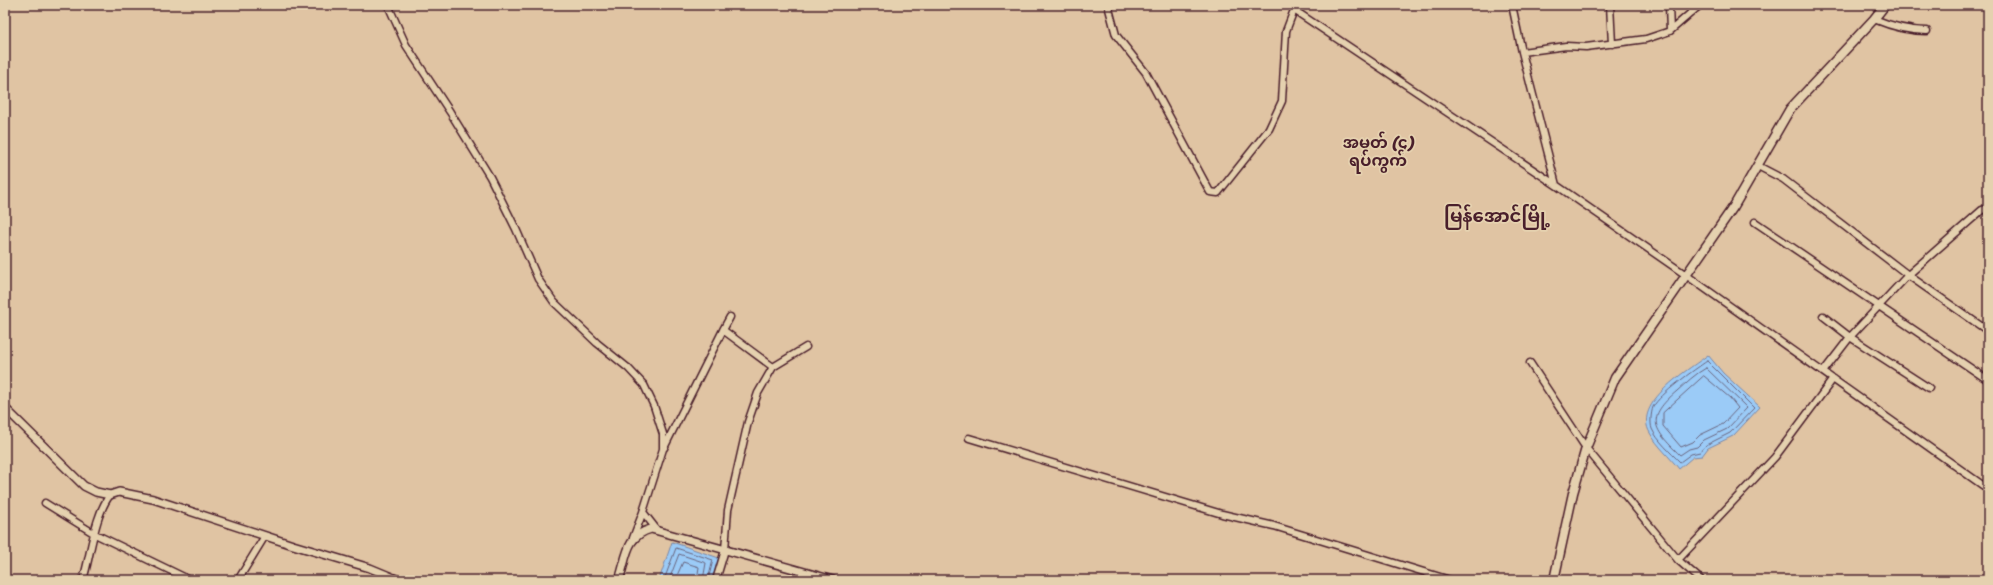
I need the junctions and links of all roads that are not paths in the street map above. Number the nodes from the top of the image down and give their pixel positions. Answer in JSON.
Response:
{"nodes":[{"id":1,"x":388,"y":5,"type":"edge"},
{"id":2,"x":1108,"y":5,"type":"edge"},
{"id":3,"x":1512,"y":5,"type":"edge"},
{"id":4,"x":1610,"y":5,"type":"edge"},
{"id":5,"x":1669,"y":5,"type":"edge"},
{"id":6,"x":1700,"y":5,"type":"edge"},
{"id":7,"x":1885,"y":5,"type":"edge"},
{"id":8,"x":1294,"y":7,"type":"edge"},
{"id":9,"x":1874,"y":19,"type":"junction"},
{"id":10,"x":1670,"y":31,"type":"junction"},
{"id":11,"x":1927,"y":31,"type":"dead end"},
{"id":12,"x":1612,"y":44,"type":"junction"},
{"id":13,"x":1522,"y":52,"type":"junction"},
{"id":14,"x":1758,"y":166,"type":"junction"},
{"id":15,"x":1556,"y":185,"type":"junction"},
{"id":16,"x":1988,"y":208,"type":"edge"},
{"id":17,"x":1755,"y":222,"type":"dead end"},
{"id":18,"x":1686,"y":275,"type":"junction"},
{"id":19,"x":1908,"y":276,"type":"junction"},
{"id":20,"x":1878,"y":306,"type":"junction"},
{"id":21,"x":1823,"y":316,"type":"dead end"},
{"id":22,"x":730,"y":317,"type":"dead end"},
{"id":23,"x":723,"y":330,"type":"junction"},
{"id":24,"x":1988,"y":331,"type":"edge"},
{"id":25,"x":1850,"y":337,"type":"junction"},
{"id":26,"x":806,"y":347,"type":"dead end"},
{"id":27,"x":1530,"y":363,"type":"dead end"},
{"id":28,"x":773,"y":368,"type":"junction"},
{"id":29,"x":1823,"y":372,"type":"junction"},
{"id":30,"x":1833,"y":379,"type":"junction"},
{"id":31,"x":1988,"y":380,"type":"edge"},
{"id":32,"x":1930,"y":388,"type":"dead end"},
{"id":33,"x":5,"y":408,"type":"edge"},
{"id":34,"x":969,"y":438,"type":"dead end"},
{"id":35,"x":1586,"y":448,"type":"junction"},
{"id":36,"x":663,"y":449,"type":"junction"},
{"id":37,"x":1988,"y":489,"type":"edge"},
{"id":38,"x":110,"y":495,"type":"junction"},
{"id":39,"x":44,"y":503,"type":"dead end"},
{"id":40,"x":643,"y":512,"type":"junction"},
{"id":41,"x":657,"y":530,"type":"junction"},
{"id":42,"x":95,"y":534,"type":"junction"},
{"id":43,"x":265,"y":536,"type":"junction"},
{"id":44,"x":633,"y":538,"type":"junction"},
{"id":45,"x":725,"y":550,"type":"junction"},
{"id":46,"x":1678,"y":560,"type":"junction"},
{"id":47,"x":84,"y":580,"type":"edge"},
{"id":48,"x":190,"y":580,"type":"edge"},
{"id":49,"x":238,"y":580,"type":"edge"},
{"id":50,"x":399,"y":580,"type":"edge"},
{"id":51,"x":619,"y":580,"type":"edge"},
{"id":52,"x":716,"y":580,"type":"edge"},
{"id":53,"x":834,"y":580,"type":"edge"},
{"id":54,"x":1450,"y":580,"type":"edge"},
{"id":55,"x":1554,"y":580,"type":"edge"},
{"id":56,"x":1701,"y":580,"type":"edge"}],
"edges":[{"from":1,"to":36,"type":"street"},
{"from":2,"to":8,"type":"street"},
{"from":3,"to":13,"type":"street"},
{"from":4,"to":12,"type":"street"},
{"from":5,"to":10,"type":"street"},
{"from":6,"to":10,"type":"street"},
{"from":7,"to":9,"type":"main road"},
{"from":8,"to":15,"type":"street"},
{"from":9,"to":11,"type":"street"},
{"from":9,"to":14,"type":"main road"},
{"from":10,"to":12,"type":"street"},
{"from":12,"to":13,"type":"street"},
{"from":13,"to":15,"type":"street"},
{"from":14,"to":18,"type":"main road"},
{"from":14,"to":19,"type":"street"},
{"from":15,"to":18,"type":"street"},
{"from":16,"to":19,"type":"street"},
{"from":17,"to":20,"type":"street"},
{"from":18,"to":29,"type":"street"},
{"from":18,"to":35,"type":"main road"},
{"from":19,"to":20,"type":"street"},
{"from":19,"to":24,"type":"street"},
{"from":20,"to":25,"type":"street"},
{"from":20,"to":31,"type":"street"},
{"from":21,"to":25,"type":"street"},
{"from":22,"to":23,"type":"street"},
{"from":23,"to":28,"type":"street"},
{"from":23,"to":36,"type":"street"},
{"from":25,"to":29,"type":"street"},
{"from":25,"to":32,"type":"street"},
{"from":26,"to":28,"type":"street"},
{"from":27,"to":35,"type":"street"},
{"from":28,"to":45,"type":"street"},
{"from":29,"to":30,"type":"street"},
{"from":30,"to":37,"type":"street"},
{"from":30,"to":46,"type":"street"},
{"from":33,"to":38,"type":"street"},
{"from":34,"to":54,"type":"street"},
{"from":35,"to":46,"type":"street"},
{"from":35,"to":55,"type":"main road"},
{"from":36,"to":40,"type":"street"},
{"from":38,"to":42,"type":"street"},
{"from":38,"to":43,"type":"street"},
{"from":39,"to":42,"type":"street"},
{"from":40,"to":41,"type":"street"},
{"from":40,"to":44,"type":"street"},
{"from":41,"to":44,"type":"street"},
{"from":41,"to":45,"type":"street"},
{"from":42,"to":47,"type":"street"},
{"from":42,"to":48,"type":"street"},
{"from":43,"to":49,"type":"street"},
{"from":43,"to":50,"type":"street"},
{"from":44,"to":51,"type":"street"},
{"from":45,"to":52,"type":"street"},
{"from":45,"to":53,"type":"street"},
{"from":46,"to":56,"type":"street"}]}
